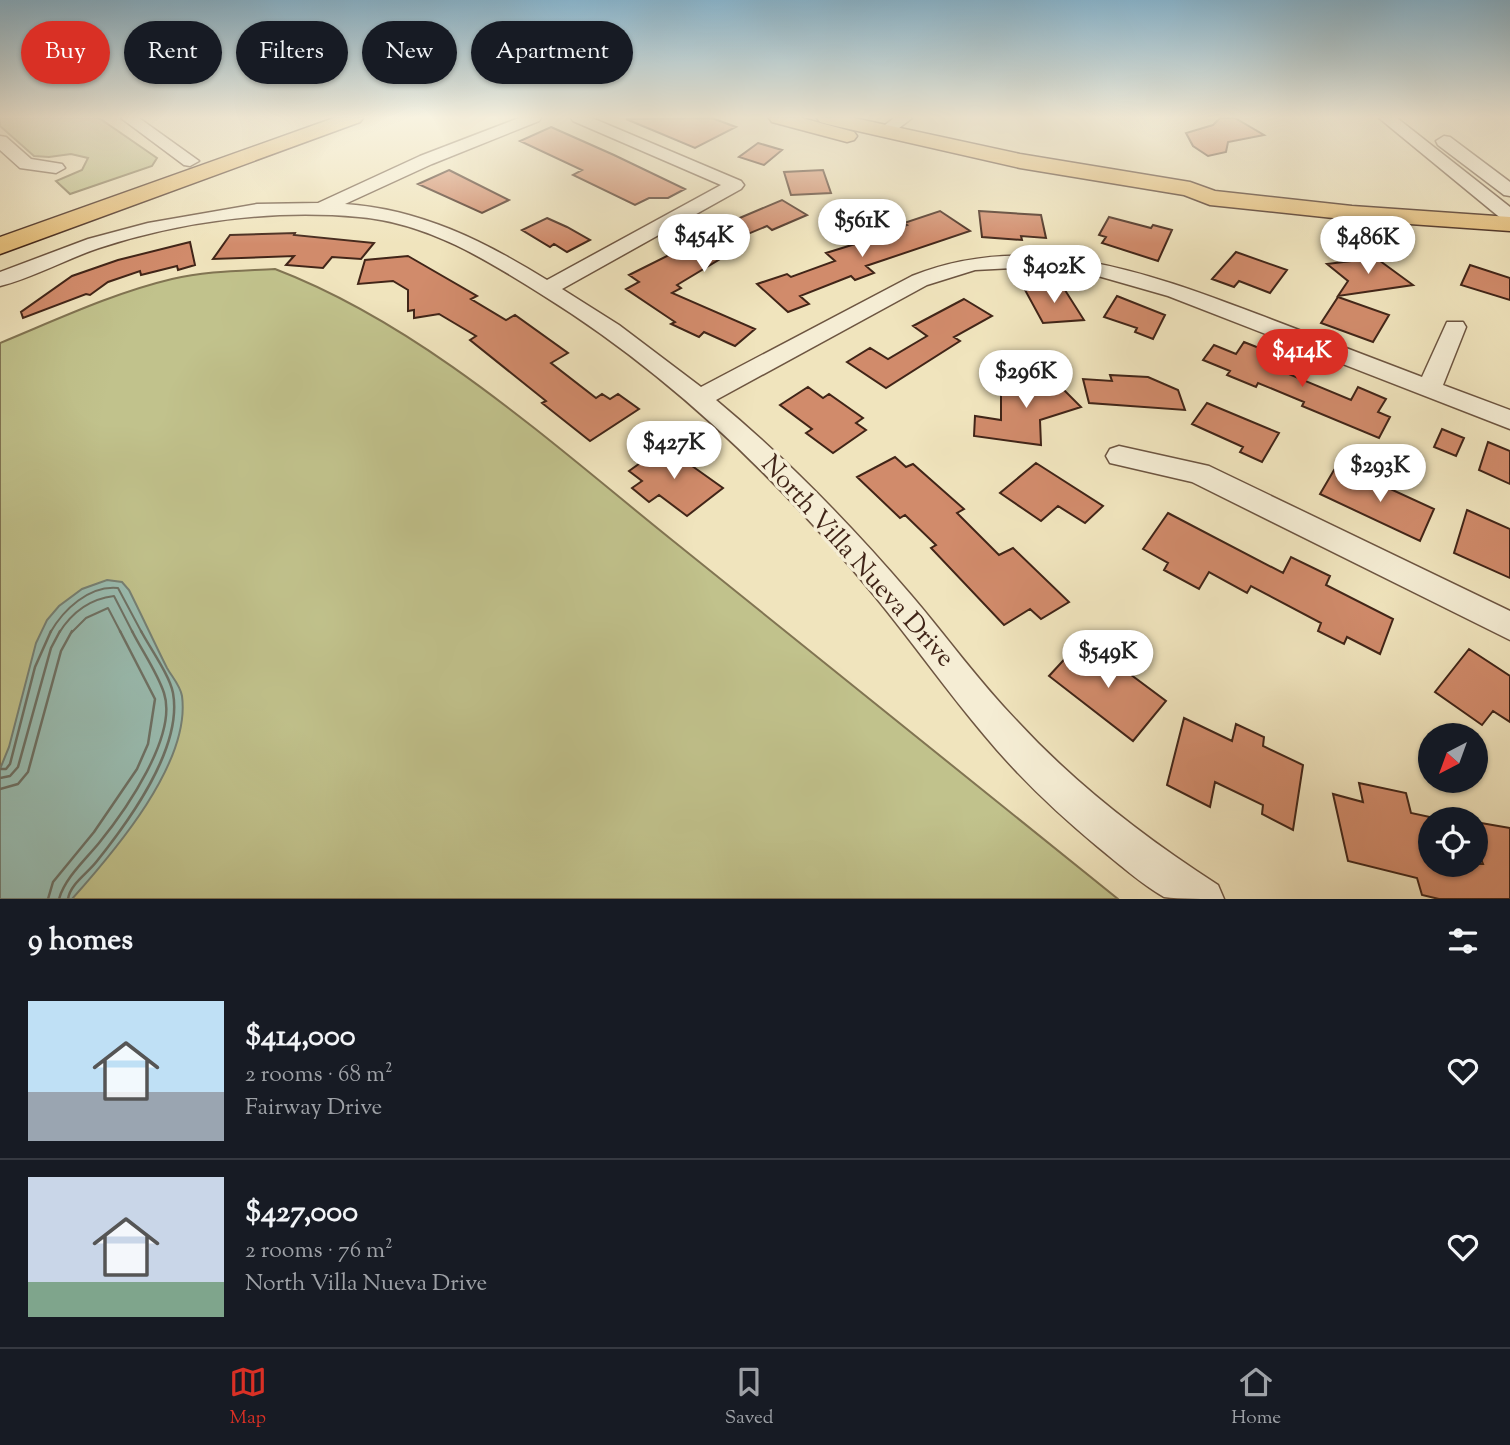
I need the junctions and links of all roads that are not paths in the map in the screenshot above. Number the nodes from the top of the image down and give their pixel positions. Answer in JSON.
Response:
{"nodes":[{"id":1,"x":21,"y":160,"type":"edge"},
{"id":2,"x":189,"y":160,"type":"edge"},
{"id":3,"x":212,"y":160,"type":"edge"},
{"id":4,"x":218,"y":160,"type":"edge"},
{"id":5,"x":426,"y":160,"type":"edge"},
{"id":6,"x":675,"y":160,"type":"edge"},
{"id":7,"x":951,"y":160,"type":"edge"},
{"id":8,"x":1012,"y":160,"type":"edge"},
{"id":9,"x":1440,"y":160,"type":"edge"},
{"id":10,"x":1469,"y":160,"type":"edge"},
{"id":11,"x":198,"y":166,"type":"junction"},
{"id":12,"x":56,"y":168,"type":"dead end"},
{"id":13,"x":1510,"y":191,"type":"edge"},
{"id":14,"x":1210,"y":198,"type":"junction"},
{"id":15,"x":319,"y":209,"type":"junction"},
{"id":16,"x":1510,"y":216,"type":"edge"},
{"id":17,"x":1510,"y":224,"type":"edge"},
{"id":18,"x":0,"y":228,"type":"edge"},
{"id":19,"x":0,"y":246,"type":"edge"},
{"id":20,"x":0,"y":281,"type":"edge"},
{"id":21,"x":548,"y":288,"type":"junction"},
{"id":22,"x":1455,"y":327,"type":"dead end"},
{"id":23,"x":1429,"y":388,"type":"junction"},
{"id":24,"x":699,"y":399,"type":"junction"},
{"id":25,"x":1510,"y":420,"type":"edge"},
{"id":26,"x":1119,"y":456,"type":"dead end"},
{"id":27,"x":1510,"y":626,"type":"edge"},
{"id":28,"x":1204,"y":899,"type":"edge"}],
"edges":[{"from":1,"to":12,"type":"street"},
{"from":2,"to":11,"type":"street"},
{"from":3,"to":11,"type":"main road"},
{"from":4,"to":11,"type":"main road"},
{"from":5,"to":15,"type":"street"},
{"from":6,"to":21,"type":"street"},
{"from":7,"to":14,"type":"main road"},
{"from":8,"to":14,"type":"main road"},
{"from":9,"to":16,"type":"street"},
{"from":10,"to":13,"type":"street"},
{"from":11,"to":18,"type":"main road"},
{"from":11,"to":19,"type":"main road"},
{"from":14,"to":17,"type":"main road"},
{"from":15,"to":20,"type":"street","name":"North Villa Nueva Drive"},
{"from":15,"to":21,"type":"street","name":"North Villa Nueva Drive"},
{"from":21,"to":24,"type":"street","name":"North Villa Nueva Drive"},
{"from":22,"to":23,"type":"street"},
{"from":23,"to":24,"type":"street"},
{"from":23,"to":25,"type":"street"},
{"from":24,"to":28,"type":"street","name":"North Villa Nueva Drive"},
{"from":26,"to":27,"type":"street"}]}
